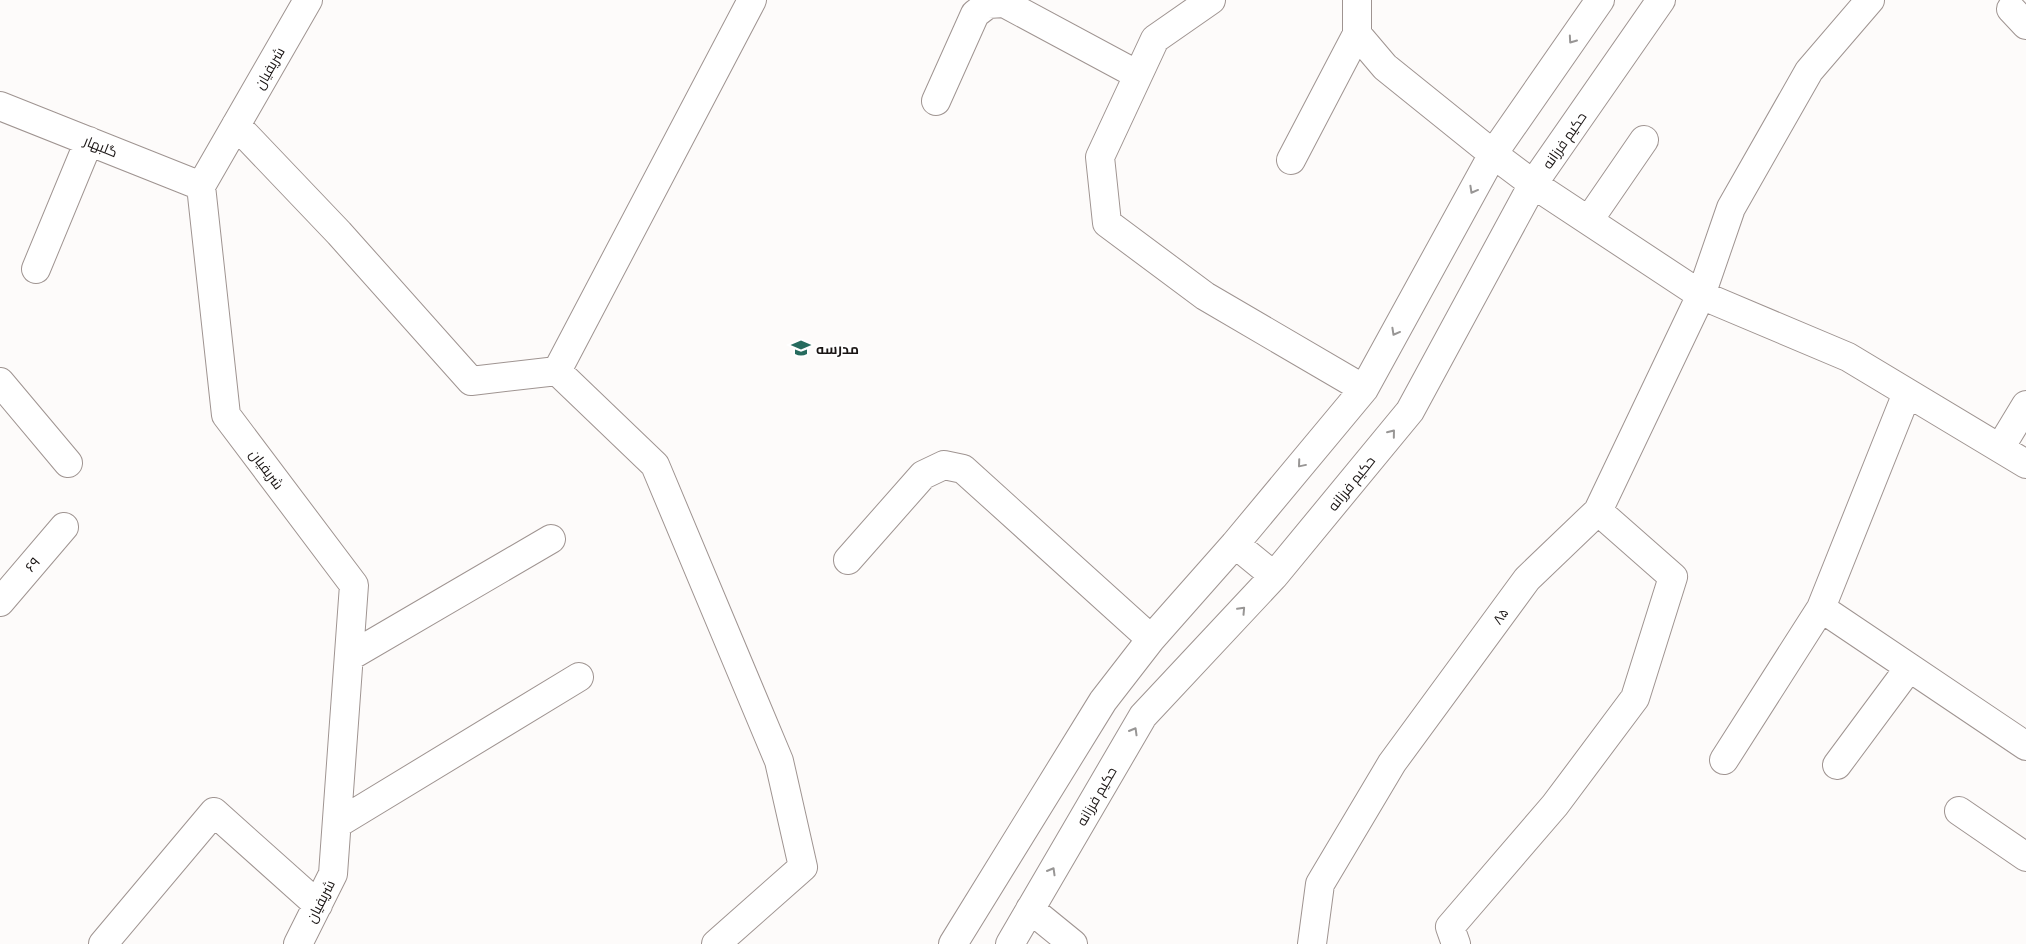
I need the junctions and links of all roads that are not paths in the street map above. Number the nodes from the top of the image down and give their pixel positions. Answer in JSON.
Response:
{"nodes":[{"id":1,"x":308,"y":0,"type":"edge"},
{"id":2,"x":752,"y":0,"type":"edge"},
{"id":3,"x":1211,"y":0,"type":"edge"},
{"id":4,"x":1357,"y":0,"type":"edge"},
{"id":5,"x":1600,"y":0,"type":"edge"},
{"id":6,"x":1662,"y":0,"type":"edge"},
{"id":7,"x":1870,"y":0,"type":"edge"},
{"id":8,"x":1357,"y":34,"type":"junction"},
{"id":9,"x":1138,"y":75,"type":"junction"},
{"id":10,"x":936,"y":101,"type":"dead end"},
{"id":11,"x":0,"y":106,"type":"edge"},
{"id":12,"x":236,"y":125,"type":"junction"},
{"id":13,"x":1644,"y":140,"type":"dead end"},
{"id":14,"x":89,"y":141,"type":"junction"},
{"id":15,"x":1493,"y":154,"type":"junction"},
{"id":16,"x":1290,"y":160,"type":"dead end"},
{"id":17,"x":1533,"y":184,"type":"junction"},
{"id":18,"x":201,"y":186,"type":"junction"},
{"id":19,"x":1590,"y":220,"type":"junction"},
{"id":20,"x":36,"y":269,"type":"dead end"},
{"id":21,"x":1701,"y":295,"type":"junction"},
{"id":22,"x":557,"y":371,"type":"junction"},
{"id":23,"x":0,"y":382,"type":"edge"},
{"id":24,"x":1364,"y":389,"type":"junction"},
{"id":25,"x":1907,"y":393,"type":"junction"},
{"id":26,"x":2026,"y":405,"type":"edge"},
{"id":27,"x":2000,"y":448,"type":"junction"},
{"id":28,"x":68,"y":463,"type":"dead end"},
{"id":29,"x":2026,"y":464,"type":"edge"},
{"id":30,"x":1598,"y":510,"type":"junction"},
{"id":31,"x":64,"y":527,"type":"dead end"},
{"id":32,"x":551,"y":539,"type":"dead end"},
{"id":33,"x":1235,"y":544,"type":"junction"},
{"id":34,"x":848,"y":560,"type":"dead end"},
{"id":35,"x":1274,"y":576,"type":"junction"},
{"id":36,"x":0,"y":602,"type":"edge"},
{"id":37,"x":1822,"y":608,"type":"junction"},
{"id":38,"x":1151,"y":640,"type":"junction"},
{"id":39,"x":349,"y":657,"type":"junction"},
{"id":40,"x":1909,"y":668,"type":"junction"},
{"id":41,"x":579,"y":678,"type":"dead end"},
{"id":42,"x":2026,"y":746,"type":"edge"},
{"id":43,"x":1724,"y":760,"type":"dead end"},
{"id":44,"x":1837,"y":765,"type":"dead end"},
{"id":45,"x":1959,"y":811,"type":"dead end"},
{"id":46,"x":337,"y":824,"type":"junction"},
{"id":47,"x":2026,"y":857,"type":"edge"},
{"id":48,"x":318,"y":905,"type":"junction"},
{"id":49,"x":1030,"y":909,"type":"junction"},
{"id":50,"x":103,"y":944,"type":"edge"},
{"id":51,"x":298,"y":944,"type":"edge"},
{"id":52,"x":716,"y":944,"type":"edge"},
{"id":53,"x":953,"y":944,"type":"edge"},
{"id":54,"x":1010,"y":944,"type":"edge"},
{"id":55,"x":1073,"y":944,"type":"edge"},
{"id":56,"x":1312,"y":944,"type":"edge"},
{"id":57,"x":1456,"y":944,"type":"edge"}],
"edges":[{"from":1,"to":12,"type":"street","name":"شریفیان"},
{"from":2,"to":22,"type":"street"},
{"from":3,"to":9,"type":"street"},
{"from":4,"to":8,"type":"street"},
{"from":5,"to":15,"type":"street","one_way":true},
{"from":6,"to":17,"type":"street","name":"حکیم فرزانه"},
{"from":7,"to":21,"type":"street","name":"۸۵"},
{"from":8,"to":15,"type":"street"},
{"from":8,"to":16,"type":"street"},
{"from":9,"to":10,"type":"street"},
{"from":9,"to":24,"type":"street"},
{"from":11,"to":14,"type":"street","name":"گلبهار"},
{"from":12,"to":18,"type":"street","name":"شریفیان"},
{"from":12,"to":22,"type":"street"},
{"from":13,"to":19,"type":"street"},
{"from":14,"to":18,"type":"street","name":"گلبهار"},
{"from":14,"to":20,"type":"street"},
{"from":15,"to":17,"type":"street"},
{"from":15,"to":24,"type":"street","one_way":true},
{"from":17,"to":19,"type":"street"},
{"from":35,"to":17,"type":"street","name":"حکیم فرزانه","one_way":true},
{"from":18,"to":39,"type":"street","name":"شریفیان"},
{"from":19,"to":21,"type":"street"},
{"from":21,"to":25,"type":"street"},
{"from":21,"to":30,"type":"street","name":"۸۵"},
{"from":22,"to":52,"type":"street"},
{"from":23,"to":28,"type":"street"},
{"from":24,"to":33,"type":"street","one_way":true},
{"from":25,"to":27,"type":"street"},
{"from":25,"to":37,"type":"street"},
{"from":26,"to":27,"type":"street"},
{"from":27,"to":29,"type":"street"},
{"from":30,"to":56,"type":"street","name":"۸۵"},
{"from":30,"to":57,"type":"street"},
{"from":31,"to":36,"type":"street","name":"۶۹"},
{"from":32,"to":39,"type":"street"},
{"from":33,"to":35,"type":"street"},
{"from":33,"to":38,"type":"street"},
{"from":34,"to":38,"type":"street"},
{"from":49,"to":35,"type":"street","name":"حکیم فرزانه","one_way":true},
{"from":37,"to":40,"type":"street"},
{"from":37,"to":43,"type":"street"},
{"from":38,"to":53,"type":"street"},
{"from":39,"to":46,"type":"street","name":"شریفیان"},
{"from":40,"to":42,"type":"street"},
{"from":40,"to":44,"type":"street"},
{"from":41,"to":46,"type":"street"},
{"from":45,"to":47,"type":"street"},
{"from":46,"to":48,"type":"street","name":"شریفیان"},
{"from":48,"to":50,"type":"street"},
{"from":48,"to":51,"type":"street","name":"شریفیان"},
{"from":49,"to":54,"type":"street","name":"حکیم فرزانه"},
{"from":49,"to":55,"type":"street"}]}
